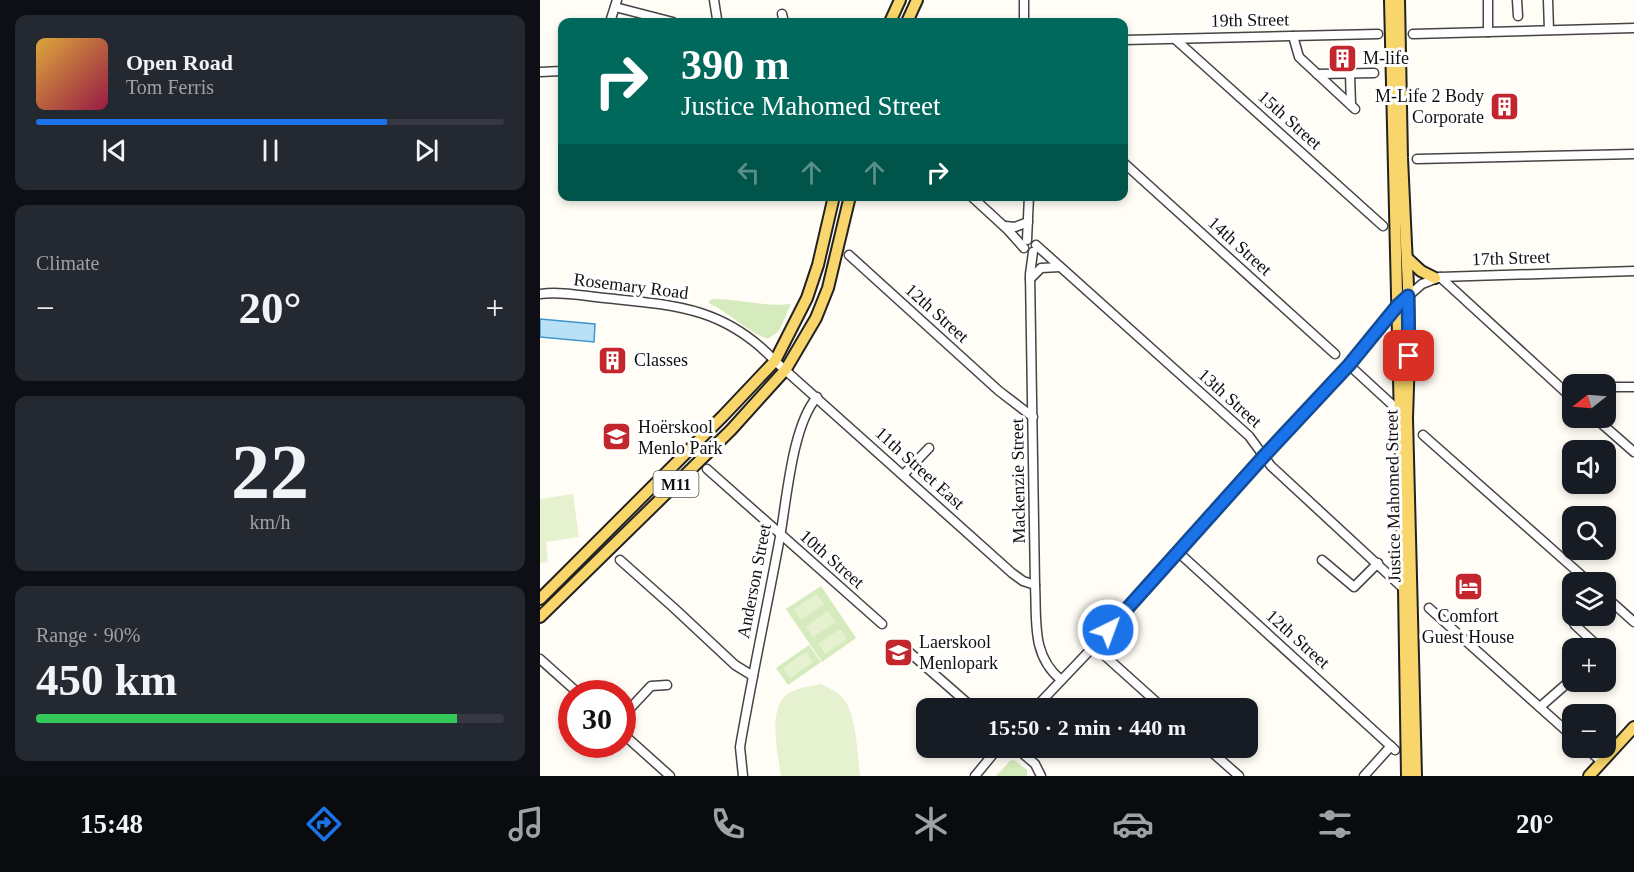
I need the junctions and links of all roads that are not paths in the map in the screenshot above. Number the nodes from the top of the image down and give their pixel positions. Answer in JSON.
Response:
{"nodes":[{"id":1,"x":714,"y":0,"type":"edge"},
{"id":2,"x":900,"y":0,"type":"edge"},
{"id":3,"x":917,"y":0,"type":"edge"},
{"id":4,"x":1024,"y":0,"type":"edge"},
{"id":5,"x":1390,"y":0,"type":"edge"},
{"id":6,"x":1399,"y":0,"type":"edge"},
{"id":7,"x":1488,"y":0,"type":"edge"},
{"id":8,"x":1517,"y":0,"type":"edge"},
{"id":9,"x":1548,"y":0,"type":"edge"},
{"id":10,"x":616,"y":4,"type":"edge"},
{"id":11,"x":1518,"y":16,"type":"dead end"},
{"id":12,"x":660,"y":18,"type":"edge"},
{"id":13,"x":717,"y":18,"type":"edge"},
{"id":14,"x":893,"y":18,"type":"edge"},
{"id":15,"x":909,"y":18,"type":"edge"},
{"id":16,"x":1024,"y":18,"type":"edge"},
{"id":17,"x":1634,"y":28,"type":"edge"},
{"id":18,"x":1549,"y":30,"type":"junction"},
{"id":19,"x":1488,"y":32,"type":"junction"},
{"id":20,"x":1378,"y":34,"type":"dead end"},
{"id":21,"x":1413,"y":34,"type":"dead end"},
{"id":22,"x":1293,"y":36,"type":"junction"},
{"id":23,"x":1175,"y":39,"type":"junction"},
{"id":24,"x":1128,"y":40,"type":"edge"},
{"id":25,"x":558,"y":71,"type":"edge"},
{"id":26,"x":540,"y":72,"type":"edge"},
{"id":27,"x":1374,"y":73,"type":"dead end"},
{"id":28,"x":1317,"y":74,"type":"junction"},
{"id":29,"x":1350,"y":74,"type":"junction"},
{"id":30,"x":1634,"y":154,"type":"edge"},
{"id":31,"x":1417,"y":159,"type":"dead end"},
{"id":32,"x":1128,"y":167,"type":"edge"},
{"id":33,"x":833,"y":201,"type":"edge"},
{"id":34,"x":849,"y":201,"type":"edge"},
{"id":35,"x":976,"y":201,"type":"edge"},
{"id":36,"x":1029,"y":201,"type":"edge"},
{"id":37,"x":1029,"y":221,"type":"junction"},
{"id":38,"x":1383,"y":226,"type":"dead end"},
{"id":39,"x":1006,"y":228,"type":"junction"},
{"id":40,"x":1030,"y":246,"type":"junction"},
{"id":41,"x":849,"y":255,"type":"dead end"},
{"id":42,"x":1407,"y":258,"type":"junction"},
{"id":43,"x":1057,"y":264,"type":"junction"},
{"id":44,"x":1634,"y":272,"type":"edge"},
{"id":45,"x":1030,"y":277,"type":"junction"},
{"id":46,"x":1438,"y":277,"type":"junction"},
{"id":47,"x":540,"y":294,"type":"edge"},
{"id":48,"x":1408,"y":296,"type":"junction"},
{"id":49,"x":1398,"y":305,"type":"junction"},
{"id":50,"x":1335,"y":354,"type":"dead end"},
{"id":51,"x":775,"y":361,"type":"junction"},
{"id":52,"x":1349,"y":365,"type":"junction"},
{"id":53,"x":786,"y":369,"type":"junction"},
{"id":54,"x":1562,"y":385,"type":"edge"},
{"id":55,"x":1616,"y":387,"type":"edge"},
{"id":56,"x":1634,"y":387,"type":"edge"},
{"id":57,"x":817,"y":397,"type":"junction"},
{"id":58,"x":1399,"y":411,"type":"junction"},
{"id":59,"x":1033,"y":417,"type":"junction"},
{"id":60,"x":1607,"y":428,"type":"edge"},
{"id":61,"x":1423,"y":435,"type":"dead end"},
{"id":62,"x":929,"y":448,"type":"dead end"},
{"id":63,"x":1634,"y":452,"type":"edge"},
{"id":64,"x":1264,"y":456,"type":"junction"},
{"id":65,"x":707,"y":469,"type":"dead end"},
{"id":66,"x":903,"y":474,"type":"junction"},
{"id":67,"x":780,"y":535,"type":"junction"},
{"id":68,"x":1178,"y":552,"type":"junction"},
{"id":69,"x":620,"y":560,"type":"dead end"},
{"id":70,"x":1322,"y":560,"type":"dead end"},
{"id":71,"x":1378,"y":563,"type":"junction"},
{"id":72,"x":1578,"y":572,"type":"edge"},
{"id":73,"x":1035,"y":585,"type":"junction"},
{"id":74,"x":1404,"y":589,"type":"junction"},
{"id":75,"x":540,"y":599,"type":"edge"},
{"id":76,"x":1616,"y":606,"type":"edge"},
{"id":77,"x":1429,"y":608,"type":"dead end"},
{"id":78,"x":540,"y":617,"type":"edge"},
{"id":79,"x":1634,"y":622,"type":"edge"},
{"id":80,"x":882,"y":624,"type":"dead end"},
{"id":81,"x":1576,"y":626,"type":"edge"},
{"id":82,"x":1589,"y":638,"type":"edge"},
{"id":83,"x":1094,"y":646,"type":"junction"},
{"id":84,"x":909,"y":652,"type":"dead end"},
{"id":85,"x":540,"y":659,"type":"edge"},
{"id":86,"x":753,"y":676,"type":"junction"},
{"id":87,"x":563,"y":680,"type":"edge"},
{"id":88,"x":1061,"y":680,"type":"junction"},
{"id":89,"x":667,"y":685,"type":"dead end"},
{"id":90,"x":1562,"y":688,"type":"edge"},
{"id":91,"x":962,"y":698,"type":"edge"},
{"id":92,"x":1044,"y":698,"type":"edge"},
{"id":93,"x":1152,"y":698,"type":"edge"},
{"id":94,"x":636,"y":702,"type":"edge"},
{"id":95,"x":1540,"y":707,"type":"junction"},
{"id":96,"x":1562,"y":727,"type":"edge"},
{"id":97,"x":1634,"y":727,"type":"edge"},
{"id":98,"x":636,"y":746,"type":"edge"},
{"id":99,"x":990,"y":758,"type":"edge"},
{"id":100,"x":1028,"y":758,"type":"edge"},
{"id":101,"x":1219,"y":758,"type":"edge"},
{"id":102,"x":1597,"y":758,"type":"edge"},
{"id":103,"x":1602,"y":762,"type":"junction"},
{"id":104,"x":670,"y":776,"type":"edge"},
{"id":105,"x":743,"y":776,"type":"edge"},
{"id":106,"x":975,"y":776,"type":"edge"},
{"id":107,"x":1041,"y":776,"type":"edge"},
{"id":108,"x":1239,"y":776,"type":"edge"},
{"id":109,"x":1364,"y":776,"type":"edge"},
{"id":110,"x":1407,"y":776,"type":"edge"},
{"id":111,"x":1416,"y":776,"type":"edge"},
{"id":112,"x":1588,"y":776,"type":"edge"}],
"edges":[{"from":1,"to":13,"type":"street"},
{"from":2,"to":14,"type":"main road"},
{"from":3,"to":15,"type":"main road"},
{"from":4,"to":16,"type":"street"},
{"from":5,"to":49,"type":"main road","name":"Justice Mahomed Street"},
{"from":6,"to":42,"type":"main road","name":"Justice Mahomed Street"},
{"from":7,"to":19,"type":"street"},
{"from":8,"to":11,"type":"street"},
{"from":9,"to":18,"type":"street"},
{"from":10,"to":12,"type":"street"},
{"from":17,"to":18,"type":"street"},
{"from":18,"to":19,"type":"street"},
{"from":19,"to":21,"type":"street"},
{"from":20,"to":22,"type":"street","name":"19th Street"},
{"from":22,"to":23,"type":"street","name":"19th Street"},
{"from":22,"to":28,"type":"street"},
{"from":23,"to":24,"type":"street","name":"19th Street"},
{"from":23,"to":38,"type":"street","name":"15th Street"},
{"from":25,"to":26,"type":"street"},
{"from":27,"to":29,"type":"street"},
{"from":28,"to":29,"type":"street"},
{"from":28,"to":29,"type":"street"},
{"from":30,"to":31,"type":"street"},
{"from":32,"to":50,"type":"street","name":"14th Street"},
{"from":33,"to":51,"type":"main road","number":"M11"},
{"from":34,"to":53,"type":"main road","number":"M11"},
{"from":35,"to":39,"type":"street","name":"13th Street"},
{"from":36,"to":37,"type":"street","name":"Mackenzie Street"},
{"from":37,"to":39,"type":"street"},
{"from":37,"to":40,"type":"street","name":"Mackenzie Street"},
{"from":39,"to":40,"type":"street","name":"13th Street"},
{"from":40,"to":43,"type":"street","name":"13th Street"},
{"from":40,"to":45,"type":"street","name":"Mackenzie Street"},
{"from":41,"to":59,"type":"street","name":"12th Street"},
{"from":42,"to":46,"type":"main road"},
{"from":42,"to":48,"type":"main road","name":"Justice Mahomed Street"},
{"from":43,"to":45,"type":"street"},
{"from":43,"to":64,"type":"street","name":"13th Street"},
{"from":44,"to":46,"type":"street","name":"17th Street"},
{"from":45,"to":59,"type":"street","name":"Mackenzie Street"},
{"from":46,"to":48,"type":"street"},
{"from":46,"to":54,"type":"street"},
{"from":47,"to":51,"type":"street","name":"Rosemary Road"},
{"from":48,"to":49,"type":"street"},
{"from":48,"to":111,"type":"main road","name":"Justice Mahomed Street"},
{"from":49,"to":52,"type":"street"},
{"from":49,"to":58,"type":"main road","name":"Justice Mahomed Street"},
{"from":51,"to":53,"type":"street","name":"Rosemary Road"},
{"from":51,"to":75,"type":"main road","number":"M11"},
{"from":52,"to":58,"type":"street"},
{"from":52,"to":64,"type":"street"},
{"from":53,"to":57,"type":"street","name":"11th Street East"},
{"from":53,"to":78,"type":"main road","number":"M11"},
{"from":55,"to":56,"type":"street"},
{"from":57,"to":66,"type":"street","name":"11th Street East"},
{"from":57,"to":67,"type":"street","name":"Anderson Street"},
{"from":58,"to":74,"type":"main road","name":"Justice Mahomed Street"},
{"from":59,"to":73,"type":"street","name":"Mackenzie Street"},
{"from":60,"to":63,"type":"street"},
{"from":61,"to":72,"type":"street"},
{"from":62,"to":66,"type":"street"},
{"from":64,"to":68,"type":"street"},
{"from":64,"to":71,"type":"street","name":"13th Street"},
{"from":65,"to":67,"type":"street","name":"10th Street"},
{"from":66,"to":73,"type":"street","name":"11th Street East"},
{"from":67,"to":80,"type":"street","name":"10th Street"},
{"from":67,"to":86,"type":"street","name":"Anderson Street"},
{"from":68,"to":83,"type":"street"},
{"from":68,"to":109,"type":"street","name":"12th Street"},
{"from":69,"to":86,"type":"street"},
{"from":70,"to":71,"type":"street"},
{"from":71,"to":74,"type":"street","name":"13th Street"},
{"from":73,"to":88,"type":"street","name":"Mackenzie Street"},
{"from":74,"to":110,"type":"main road","name":"Justice Mahomed Street"},
{"from":76,"to":79,"type":"street"},
{"from":77,"to":95,"type":"street"},
{"from":81,"to":82,"type":"street"},
{"from":83,"to":88,"type":"street"},
{"from":83,"to":93,"type":"street"},
{"from":84,"to":91,"type":"street"},
{"from":85,"to":87,"type":"street"},
{"from":86,"to":105,"type":"street","name":"Anderson Street"},
{"from":88,"to":92,"type":"street"},
{"from":89,"to":94,"type":"street"},
{"from":90,"to":95,"type":"street"},
{"from":95,"to":96,"type":"street"},
{"from":97,"to":103,"type":"main road"},
{"from":98,"to":104,"type":"street"},
{"from":99,"to":106,"type":"street"},
{"from":100,"to":107,"type":"street"},
{"from":101,"to":108,"type":"street"},
{"from":102,"to":103,"type":"street"},
{"from":103,"to":112,"type":"main road"}]}
